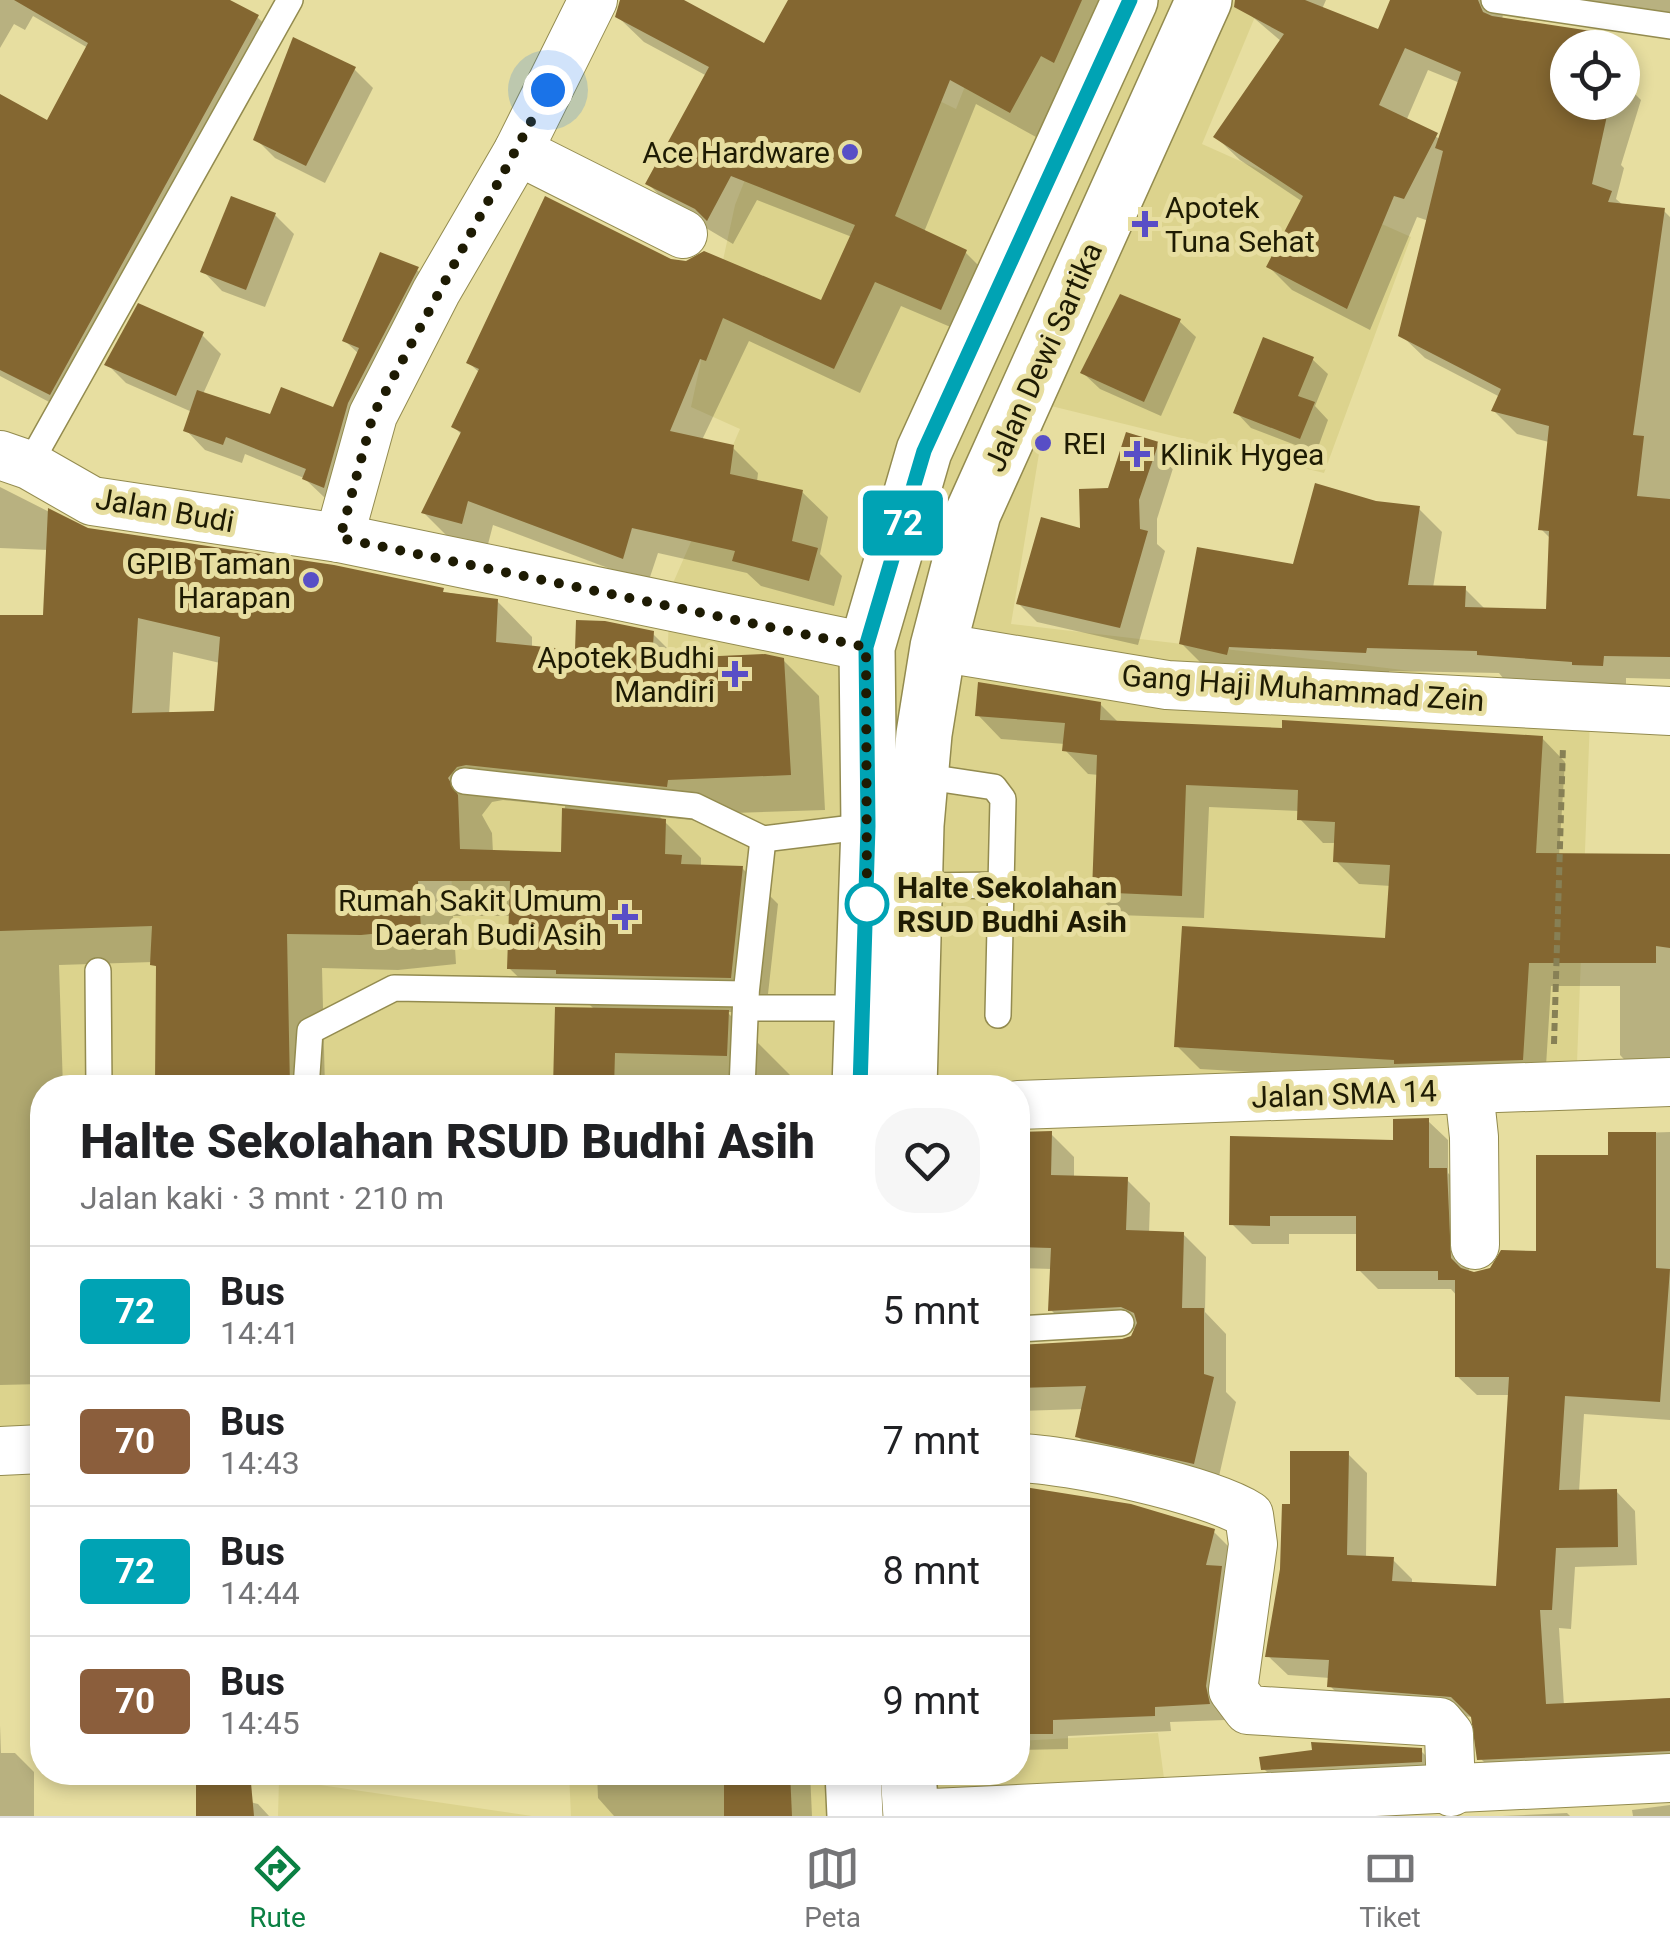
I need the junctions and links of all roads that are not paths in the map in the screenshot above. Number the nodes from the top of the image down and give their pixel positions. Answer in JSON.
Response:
{"nodes":[{"id":1,"x":290,"y":0,"type":"edge"},
{"id":2,"x":594,"y":0,"type":"edge"},
{"id":3,"x":1204,"y":0,"type":"edge"},
{"id":4,"x":1494,"y":0,"type":"edge"},
{"id":5,"x":1124,"y":2,"type":"edge"},
{"id":6,"x":1670,"y":26,"type":"edge"},
{"id":7,"x":518,"y":150,"type":"junction"},
{"id":8,"x":683,"y":234,"type":"dead end"},
{"id":9,"x":14,"y":460,"type":"edge"},
{"id":10,"x":340,"y":538,"type":"junction"},
{"id":11,"x":938,"y":646,"type":"junction"},
{"id":12,"x":866,"y":647,"type":"junction"},
{"id":13,"x":1670,"y":711,"type":"edge"},
{"id":14,"x":921,"y":776,"type":"junction"},
{"id":15,"x":464,"y":782,"type":"dead end"},
{"id":16,"x":868,"y":826,"type":"junction"},
{"id":17,"x":763,"y":839,"type":"junction"},
{"id":18,"x":1002,"y":885,"type":"junction"},
{"id":19,"x":915,"y":886,"type":"junction"},
{"id":20,"x":98,"y":971,"type":"dead end"},
{"id":21,"x":746,"y":1001,"type":"junction"},
{"id":22,"x":864,"y":1008,"type":"junction"},
{"id":23,"x":998,"y":1015,"type":"dead end"},
{"id":24,"x":99,"y":1075,"type":"edge"},
{"id":25,"x":307,"y":1075,"type":"edge"},
{"id":26,"x":743,"y":1075,"type":"edge"},
{"id":27,"x":861,"y":1075,"type":"edge"},
{"id":28,"x":910,"y":1075,"type":"edge"},
{"id":29,"x":1670,"y":1082,"type":"edge"},
{"id":30,"x":1469,"y":1090,"type":"junction"},
{"id":31,"x":1030,"y":1105,"type":"edge"},
{"id":32,"x":1475,"y":1245,"type":"dead end"},
{"id":33,"x":1121,"y":1323,"type":"dead end"},
{"id":34,"x":1030,"y":1327,"type":"edge"},
{"id":35,"x":30,"y":1450,"type":"edge"},
{"id":36,"x":0,"y":1452,"type":"edge"},
{"id":37,"x":1030,"y":1460,"type":"edge"},
{"id":38,"x":1670,"y":1778,"type":"edge"},
{"id":39,"x":854,"y":1785,"type":"edge"},
{"id":40,"x":1451,"y":1792,"type":"junction"},
{"id":41,"x":910,"y":1801,"type":"edge"},
{"id":42,"x":1339,"y":1806,"type":"edge"},
{"id":43,"x":1201,"y":1807,"type":"edge"},
{"id":44,"x":855,"y":1816,"type":"edge"}],
"edges":[{"from":1,"to":9,"type":"lane"},
{"from":2,"to":7,"type":"street"},
{"from":3,"to":11,"type":"main road","name":"Jalan Dewi Sartika"},
{"from":4,"to":6,"type":"lane"},
{"from":5,"to":12,"type":"main road"},
{"from":7,"to":8,"type":"street"},
{"from":7,"to":10,"type":"street"},
{"from":9,"to":10,"type":"street","name":"Jalan Budi"},
{"from":10,"to":12,"type":"street","name":"Jalan Budi"},
{"from":11,"to":13,"type":"street","name":"Gang Haji Muhammad Zein"},
{"from":11,"to":14,"type":"main road","name":"Jalan Dewi Sartika"},
{"from":12,"to":16,"type":"main road"},
{"from":14,"to":18,"type":"lane"},
{"from":14,"to":19,"type":"main road","name":"Jalan Dewi Sartika"},
{"from":15,"to":17,"type":"lane"},
{"from":16,"to":17,"type":"lane"},
{"from":16,"to":22,"type":"main road"},
{"from":17,"to":21,"type":"lane"},
{"from":18,"to":19,"type":"lane"},
{"from":18,"to":23,"type":"lane"},
{"from":19,"to":28,"type":"main road","name":"Jalan Dewi Sartika"},
{"from":20,"to":24,"type":"lane"},
{"from":21,"to":22,"type":"lane"},
{"from":21,"to":25,"type":"lane"},
{"from":21,"to":26,"type":"lane"},
{"from":22,"to":27,"type":"main road"},
{"from":29,"to":30,"type":"street","name":"Jalan SMA 14"},
{"from":30,"to":31,"type":"street","name":"Jalan SMA 14"},
{"from":30,"to":32,"type":"street"},
{"from":33,"to":34,"type":"lane"},
{"from":35,"to":36,"type":"street"},
{"from":37,"to":40,"type":"street"},
{"from":38,"to":40,"type":"street"},
{"from":39,"to":44,"type":"main road"},
{"from":40,"to":42,"type":"street"},
{"from":41,"to":43,"type":"street"},
{"from":42,"to":43,"type":"street"}]}
